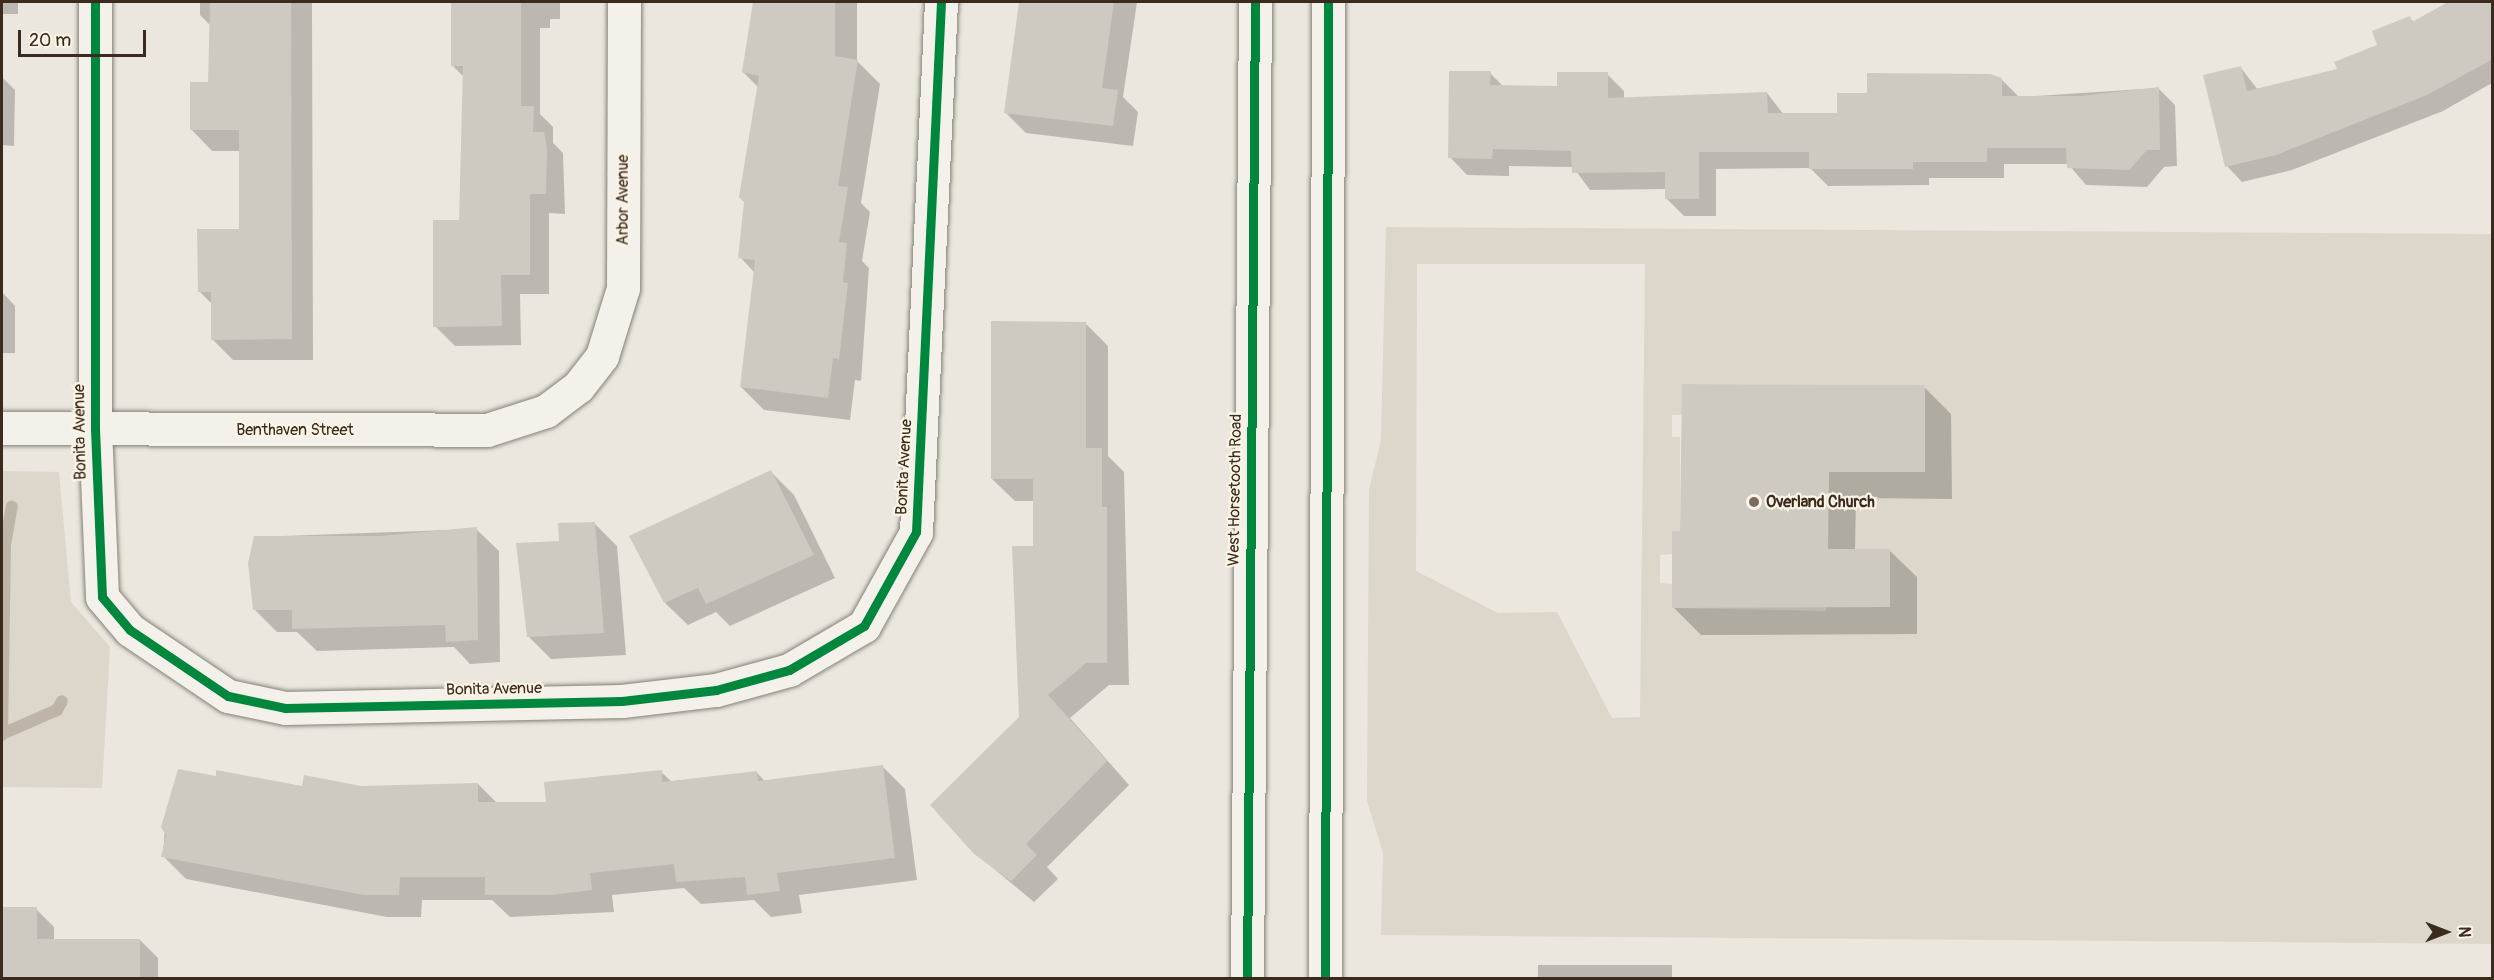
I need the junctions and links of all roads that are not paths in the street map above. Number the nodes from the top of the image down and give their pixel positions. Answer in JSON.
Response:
{"nodes":[{"id":1,"x":95,"y":2,"type":"edge"},
{"id":2,"x":624,"y":2,"type":"edge"},
{"id":3,"x":941,"y":2,"type":"edge"},
{"id":4,"x":1255,"y":2,"type":"edge"},
{"id":5,"x":1328,"y":2,"type":"edge"},
{"id":6,"x":578,"y":387,"type":"joint"},
{"id":7,"x":2,"y":428,"type":"edge"},
{"id":8,"x":94,"y":429,"type":"junction"},
{"id":9,"x":1247,"y":978,"type":"edge"},
{"id":10,"x":1325,"y":978,"type":"edge"}],
"edges":[{"from":1,"to":8,"type":"street","name":"Bonita Avenue"},
{"from":2,"to":6,"type":"street","name":"Arbor Avenue"},
{"from":3,"to":8,"type":"street","name":"Bonita Avenue"},
{"from":4,"to":9,"type":"street","name":"West Horsetooth Road"},
{"from":5,"to":10,"type":"street"},
{"from":6,"to":8,"type":"street","name":"Benthaven Street"},
{"from":7,"to":8,"type":"street","name":"Benthaven Street"}]}
